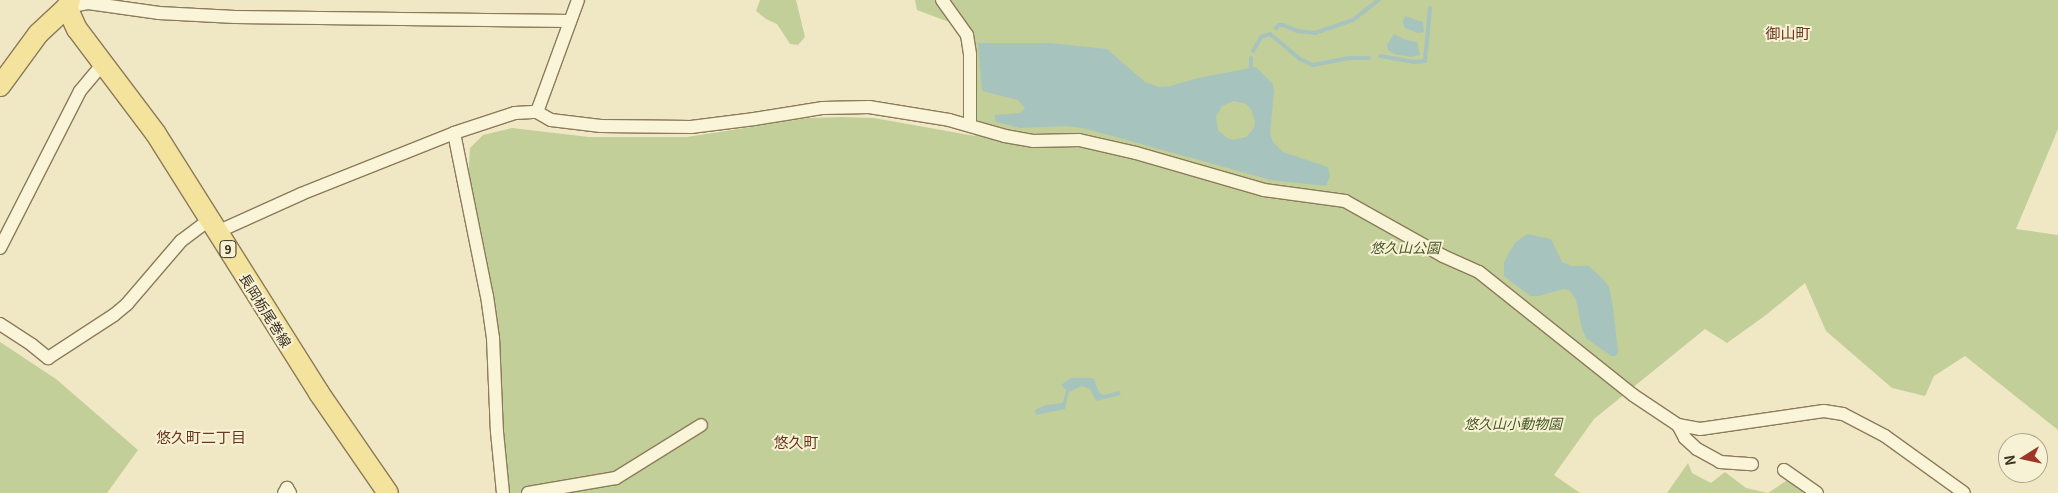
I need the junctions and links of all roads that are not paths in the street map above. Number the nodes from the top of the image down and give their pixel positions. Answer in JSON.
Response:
{"nodes":[{"id":1,"x":578,"y":0,"type":"edge"},
{"id":2,"x":942,"y":0,"type":"edge"},
{"id":3,"x":67,"y":2,"type":"edge"},
{"id":4,"x":570,"y":21,"type":"junction"},
{"id":5,"x":103,"y":64,"type":"junction"},
{"id":6,"x":0,"y":86,"type":"edge"},
{"id":7,"x":536,"y":112,"type":"junction"},
{"id":8,"x":970,"y":124,"type":"junction"},
{"id":9,"x":454,"y":133,"type":"junction"},
{"id":10,"x":213,"y":226,"type":"junction"},
{"id":11,"x":0,"y":248,"type":"edge"},
{"id":12,"x":0,"y":324,"type":"edge"},
{"id":13,"x":701,"y":425,"type":"dead end"},
{"id":14,"x":1678,"y":425,"type":"junction"},
{"id":15,"x":1752,"y":464,"type":"dead end"},
{"id":16,"x":1784,"y":470,"type":"dead end"},
{"id":17,"x":284,"y":493,"type":"edge"},
{"id":18,"x":290,"y":493,"type":"edge"},
{"id":19,"x":388,"y":493,"type":"edge"},
{"id":20,"x":503,"y":493,"type":"edge"},
{"id":21,"x":528,"y":493,"type":"edge"},
{"id":22,"x":1817,"y":493,"type":"edge"},
{"id":23,"x":1964,"y":493,"type":"edge"}],
"edges":[{"from":1,"to":4,"type":"street"},
{"from":2,"to":8,"type":"street"},
{"from":3,"to":4,"type":"street"},
{"from":3,"to":5,"type":"main road","name":"長岡栃尾巻線","number":"9"},
{"from":3,"to":6,"type":"main road"},
{"from":4,"to":7,"type":"street"},
{"from":5,"to":10,"type":"main road","name":"長岡栃尾巻線","number":"9"},
{"from":5,"to":11,"type":"street"},
{"from":7,"to":8,"type":"street"},
{"from":7,"to":9,"type":"street"},
{"from":8,"to":14,"type":"street"},
{"from":9,"to":10,"type":"street"},
{"from":9,"to":20,"type":"street"},
{"from":10,"to":12,"type":"street"},
{"from":10,"to":19,"type":"main road","name":"長岡栃尾巻線","number":"9"},
{"from":13,"to":21,"type":"street"},
{"from":14,"to":15,"type":"street"},
{"from":14,"to":23,"type":"street"},
{"from":16,"to":22,"type":"street"},
{"from":17,"to":18,"type":"street"}]}
